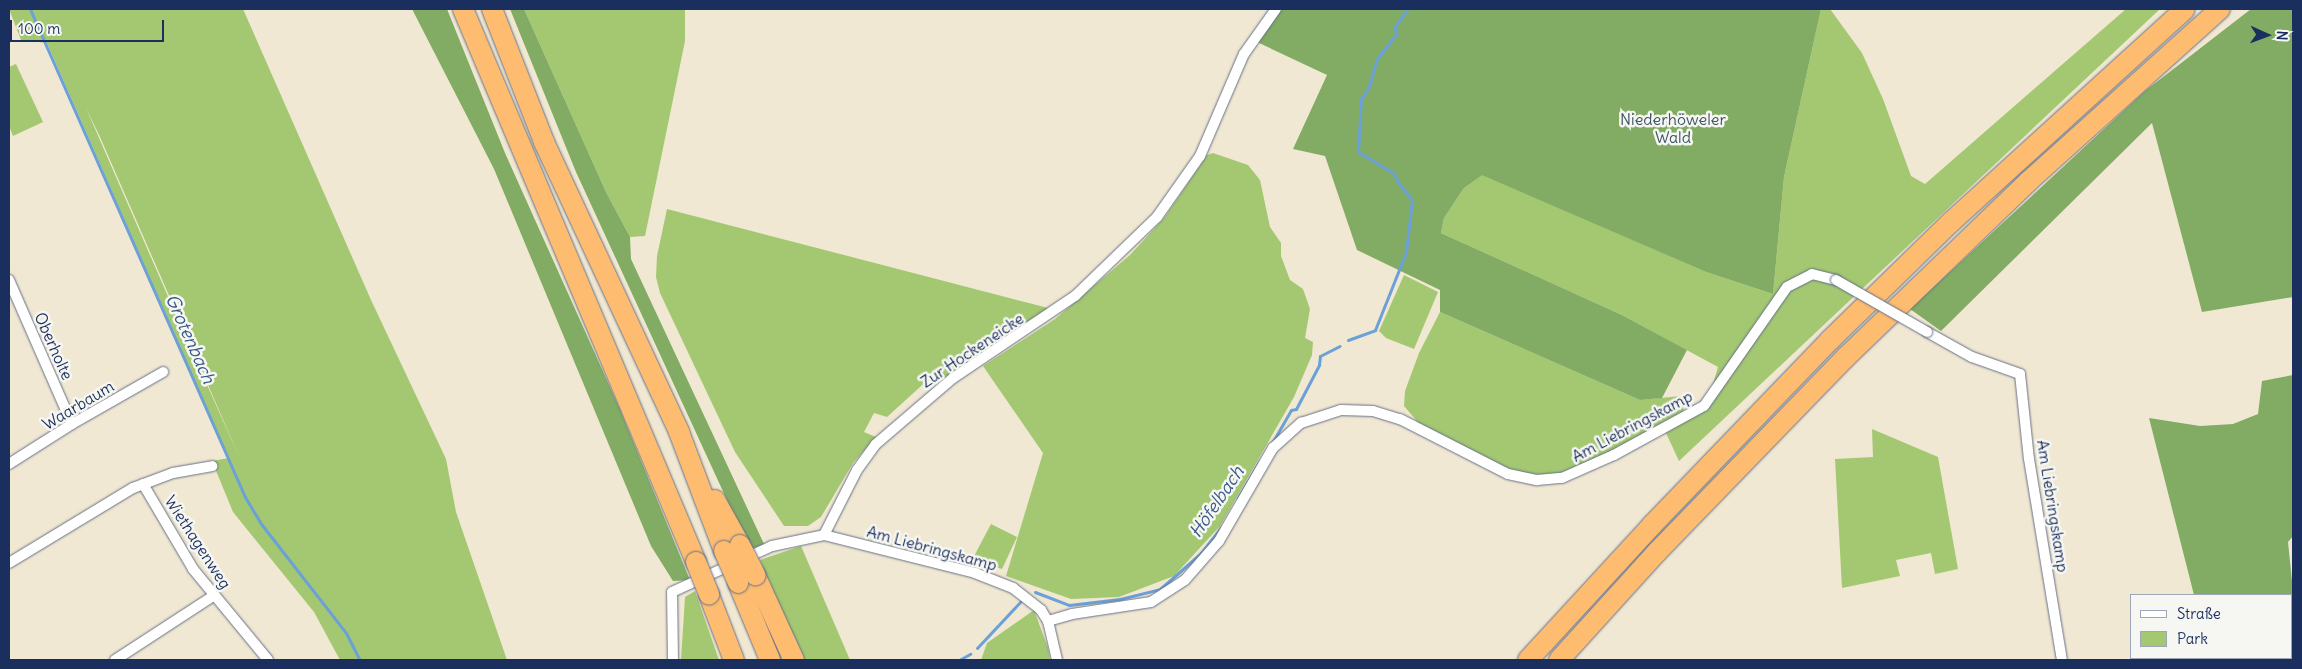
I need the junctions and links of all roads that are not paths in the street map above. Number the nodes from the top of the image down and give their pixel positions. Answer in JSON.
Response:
{"nodes":[{"id":1,"x":463,"y":9,"type":"edge"},
{"id":2,"x":492,"y":9,"type":"edge"},
{"id":3,"x":1276,"y":9,"type":"edge"},
{"id":4,"x":2185,"y":9,"type":"edge"},
{"id":5,"x":2220,"y":9,"type":"edge"},
{"id":6,"x":9,"y":280,"type":"edge"},
{"id":7,"x":163,"y":372,"type":"dead end"},
{"id":8,"x":72,"y":424,"type":"junction"},
{"id":9,"x":9,"y":464,"type":"edge"},
{"id":10,"x":212,"y":466,"type":"dead end"},
{"id":11,"x":143,"y":484,"type":"junction"},
{"id":12,"x":824,"y":535,"type":"junction"},
{"id":13,"x":9,"y":564,"type":"edge"},
{"id":14,"x":746,"y":579,"type":"junction"},
{"id":15,"x":213,"y":596,"type":"junction"},
{"id":16,"x":1048,"y":621,"type":"junction"},
{"id":17,"x":115,"y":660,"type":"edge"},
{"id":18,"x":268,"y":660,"type":"edge"},
{"id":19,"x":673,"y":660,"type":"edge"},
{"id":20,"x":734,"y":660,"type":"edge"},
{"id":21,"x":770,"y":660,"type":"edge"},
{"id":22,"x":794,"y":660,"type":"edge"},
{"id":23,"x":1056,"y":660,"type":"edge"},
{"id":24,"x":1528,"y":660,"type":"edge"},
{"id":25,"x":1559,"y":660,"type":"edge"},
{"id":26,"x":2062,"y":660,"type":"edge"}],
"edges":[{"from":1,"to":20,"type":"highway","bridge":true},
{"from":2,"to":14,"type":"highway","bridge":true},
{"from":3,"to":12,"type":"street","name":"Zur Hockeneicke"},
{"from":4,"to":24,"type":"highway"},
{"from":5,"to":25,"type":"highway"},
{"from":6,"to":8,"type":"street","name":"Oberholte"},
{"from":7,"to":8,"type":"street","name":"Waarbaum"},
{"from":8,"to":9,"type":"street","name":"Waarbaum"},
{"from":10,"to":11,"type":"street","name":"Wiethagenweg"},
{"from":11,"to":13,"type":"street","name":"Wiethagenweg"},
{"from":11,"to":15,"type":"street","name":"Wiethagenweg"},
{"from":12,"to":16,"type":"street","name":"Am Liebringskamp"},
{"from":12,"to":19,"type":"street"},
{"from":14,"to":21,"type":"highway"},
{"from":14,"to":22,"type":"highway"},
{"from":15,"to":17,"type":"street"},
{"from":15,"to":18,"type":"street","name":"Wiethagenweg"},
{"from":16,"to":23,"type":"street","name":"Am Liebringskamp"},
{"from":16,"to":26,"type":"street","name":"Am Liebringskamp","bridge":true}]}
